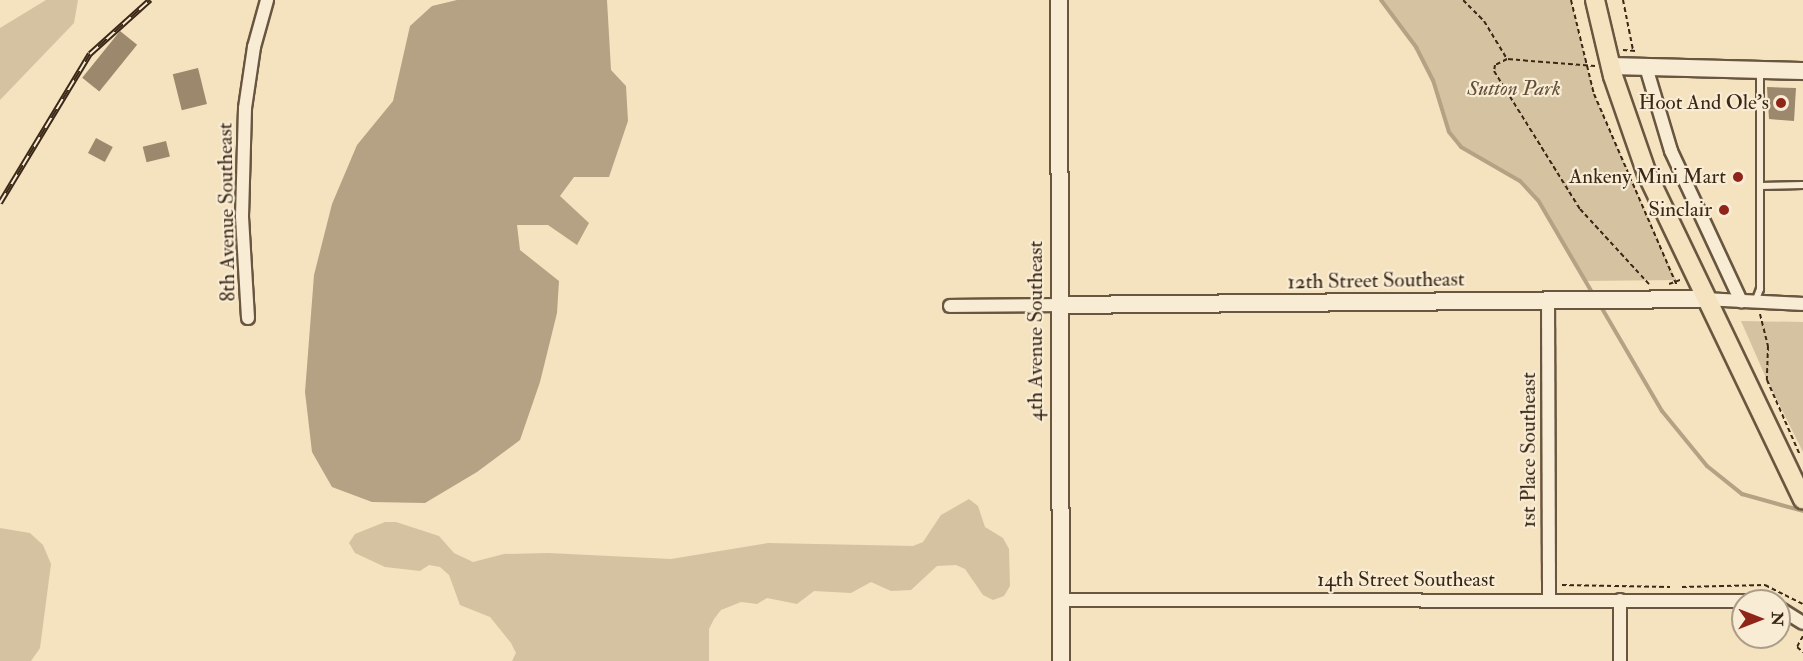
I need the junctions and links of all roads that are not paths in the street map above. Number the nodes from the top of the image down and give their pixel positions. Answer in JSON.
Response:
{"nodes":[{"id":1,"x":267,"y":0,"type":"edge"},
{"id":2,"x":1059,"y":0,"type":"edge"},
{"id":3,"x":1595,"y":0,"type":"edge"},
{"id":4,"x":1610,"y":66,"type":"junction"},
{"id":5,"x":1646,"y":67,"type":"junction"},
{"id":6,"x":1760,"y":71,"type":"junction"},
{"id":7,"x":1803,"y":71,"type":"edge"},
{"id":8,"x":1803,"y":185,"type":"edge"},
{"id":9,"x":1761,"y":186,"type":"junction"},
{"id":10,"x":1704,"y":298,"type":"junction"},
{"id":11,"x":1548,"y":300,"type":"junction"},
{"id":12,"x":1741,"y":301,"type":"junction"},
{"id":13,"x":1755,"y":302,"type":"junction"},
{"id":14,"x":1803,"y":304,"type":"edge"},
{"id":15,"x":1058,"y":305,"type":"junction"},
{"id":16,"x":950,"y":306,"type":"dead end"},
{"id":17,"x":248,"y":318,"type":"dead end"},
{"id":18,"x":1794,"y":464,"type":"edge"},
{"id":19,"x":1803,"y":499,"type":"edge"},
{"id":20,"x":1549,"y":599,"type":"junction"},
{"id":21,"x":1060,"y":600,"type":"junction"},
{"id":22,"x":1620,"y":600,"type":"junction"},
{"id":23,"x":1731,"y":601,"type":"edge"},
{"id":24,"x":1061,"y":661,"type":"edge"},
{"id":25,"x":1620,"y":661,"type":"edge"}],
"edges":[{"from":1,"to":17,"type":"street","name":"8th Avenue Southeast"},
{"from":2,"to":15,"type":"street","name":"4th Avenue Southeast"},
{"from":3,"to":4,"type":"main road"},
{"from":4,"to":5,"type":"street"},
{"from":4,"to":10,"type":"main road"},
{"from":5,"to":6,"type":"street"},
{"from":5,"to":12,"type":"street"},
{"from":6,"to":7,"type":"street"},
{"from":6,"to":9,"type":"lane"},
{"from":8,"to":9,"type":"lane"},
{"from":9,"to":13,"type":"lane"},
{"from":10,"to":11,"type":"street","name":"12th Street Southeast"},
{"from":10,"to":12,"type":"street","name":"12th Street Southeast"},
{"from":10,"to":18,"type":"main road"},
{"from":11,"to":15,"type":"street","name":"12th Street Southeast"},
{"from":11,"to":20,"type":"street","name":"1st Place Southeast"},
{"from":12,"to":13,"type":"street","name":"12th Street Southeast"},
{"from":13,"to":14,"type":"street","name":"12th Street Southeast"},
{"from":15,"to":16,"type":"street","name":"12th Street Southeast"},
{"from":15,"to":21,"type":"street","name":"4th Avenue Southeast"},
{"from":18,"to":19,"type":"main road"},
{"from":20,"to":21,"type":"street","name":"14th Street Southeast"},
{"from":20,"to":22,"type":"street","name":"14th Street Southeast"},
{"from":21,"to":24,"type":"street","name":"4th Avenue Southeast"},
{"from":22,"to":23,"type":"street","name":"14th Street Southeast"},
{"from":22,"to":25,"type":"street"}]}
